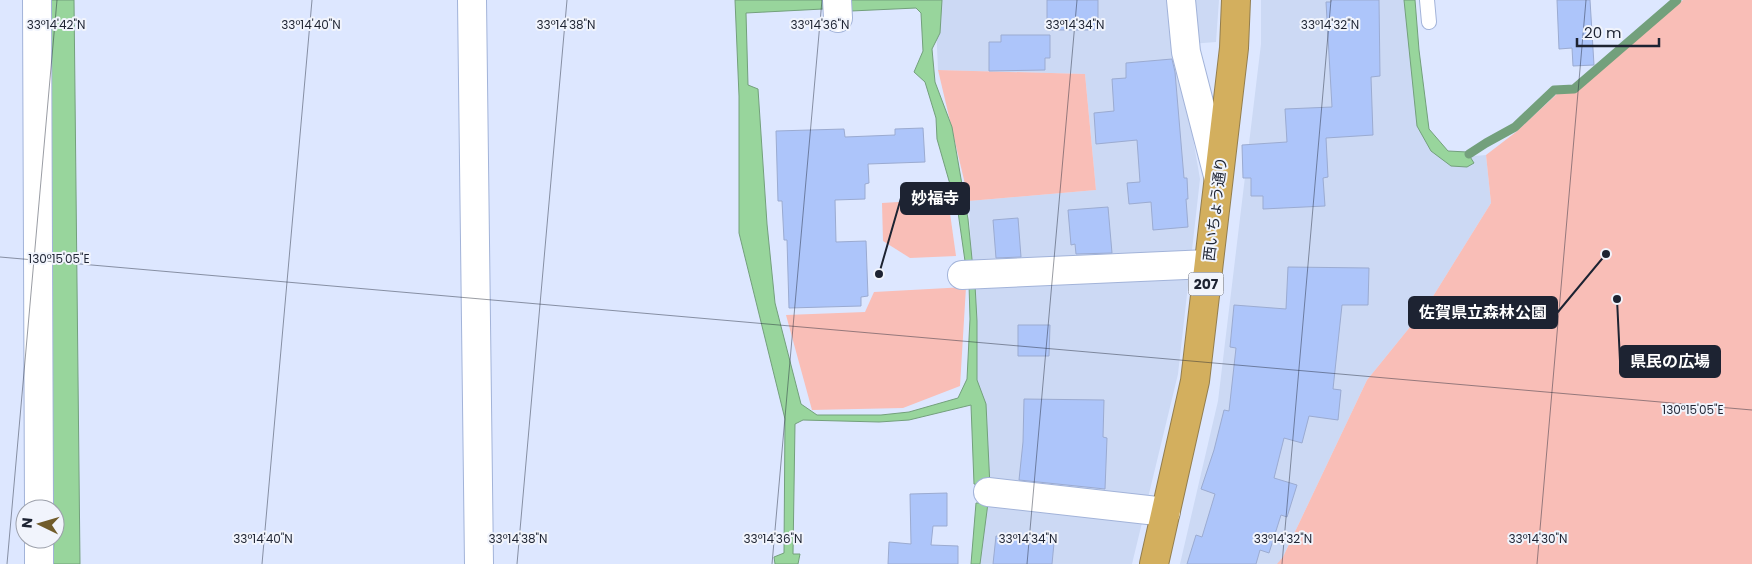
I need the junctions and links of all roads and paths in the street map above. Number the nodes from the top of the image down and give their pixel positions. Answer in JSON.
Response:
{"nodes":[{"id":1,"x":37,"y":0,"type":"edge"},
{"id":2,"x":472,"y":0,"type":"edge"},
{"id":3,"x":1181,"y":0,"type":"edge"},
{"id":4,"x":1236,"y":0,"type":"edge"},
{"id":5,"x":1427,"y":0,"type":"edge"},
{"id":6,"x":1429,"y":22,"type":"dead end"},
{"id":7,"x":1219,"y":178,"type":"junction"},
{"id":8,"x":1208,"y":264,"type":"junction"},
{"id":9,"x":970,"y":275,"type":"dead end"},
{"id":10,"x":988,"y":492,"type":"dead end"},
{"id":11,"x":39,"y":499,"type":"edge"},
{"id":12,"x":1166,"y":512,"type":"junction"},
{"id":13,"x":39,"y":549,"type":"edge"},
{"id":14,"x":39,"y":564,"type":"edge"},
{"id":15,"x":479,"y":564,"type":"edge"},
{"id":16,"x":1154,"y":564,"type":"edge"}],
"edges":[{"from":1,"to":11,"type":"street"},
{"from":2,"to":15,"type":"street"},
{"from":3,"to":7,"type":"street"},
{"from":4,"to":7,"type":"highway","name":"西いちょう通り","number":"207"},
{"from":5,"to":6,"type":"lane"},
{"from":7,"to":8,"type":"highway","name":"西いちょう通り","number":"207"},
{"from":8,"to":9,"type":"street"},
{"from":8,"to":12,"type":"highway","name":"西いちょう通り","number":"207"},
{"from":10,"to":12,"type":"street"},
{"from":12,"to":16,"type":"highway","name":"西いちょう通り","number":"207"},
{"from":13,"to":14,"type":"street"}]}
